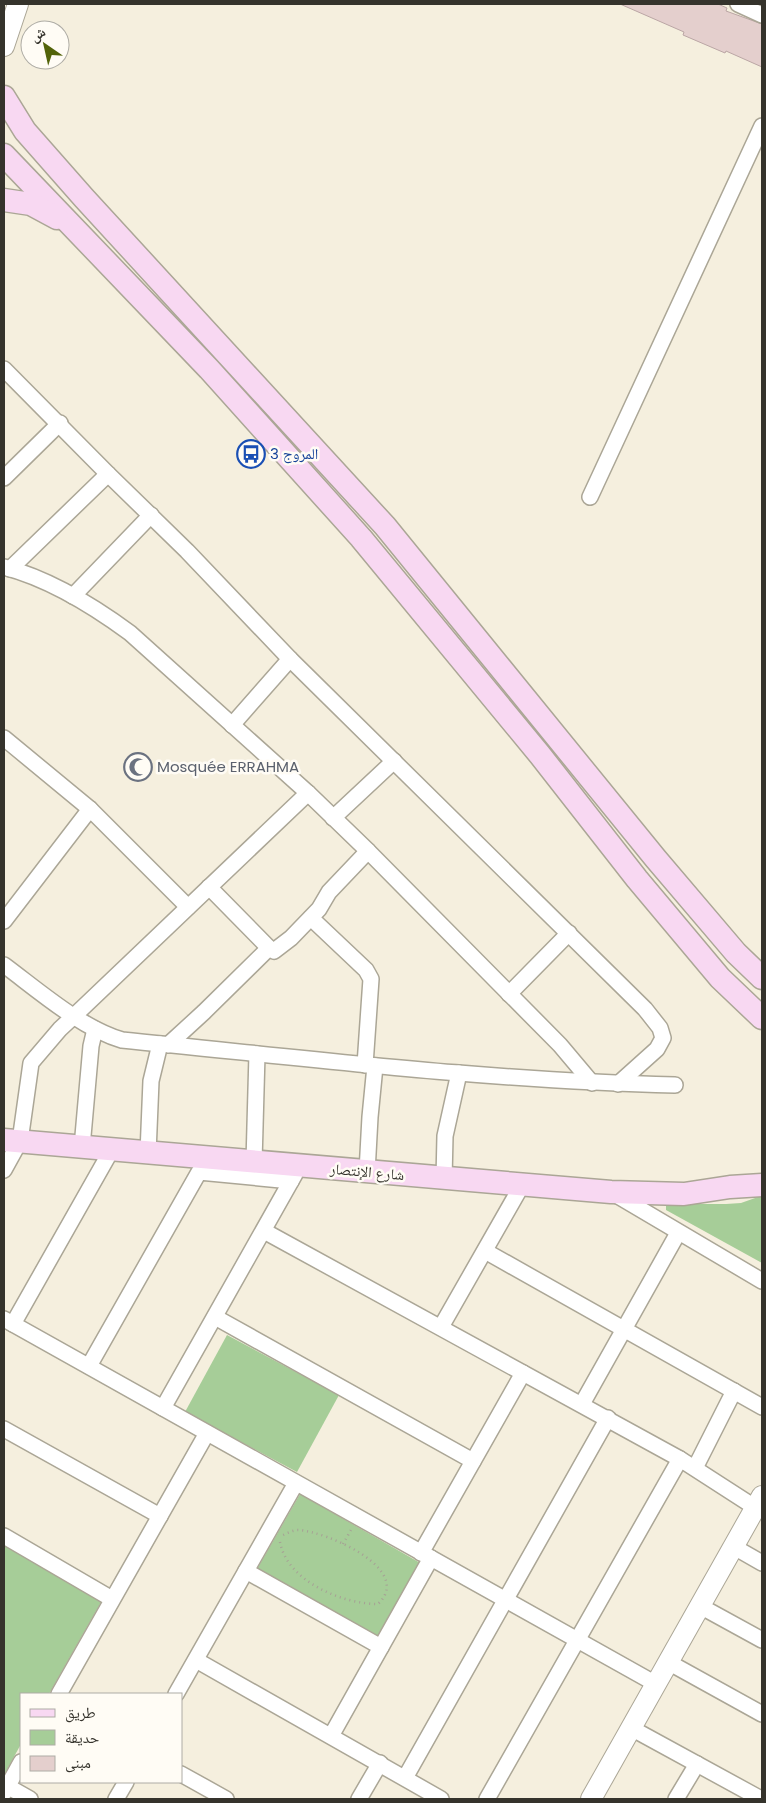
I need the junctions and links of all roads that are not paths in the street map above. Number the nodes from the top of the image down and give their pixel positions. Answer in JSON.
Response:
{"nodes":[{"id":1,"x":18,"y":4,"type":"edge"},
{"id":2,"x":738,"y":4,"type":"edge"},
{"id":3,"x":762,"y":15,"type":"edge"},
{"id":4,"x":4,"y":46,"type":"edge"},
{"id":5,"x":4,"y":97,"type":"edge"},
{"id":6,"x":762,"y":126,"type":"edge"},
{"id":7,"x":4,"y":155,"type":"edge"},
{"id":8,"x":4,"y":200,"type":"edge"},
{"id":9,"x":73,"y":226,"type":"junction"},
{"id":10,"x":4,"y":368,"type":"edge"},
{"id":11,"x":60,"y":423,"type":"junction"},
{"id":12,"x":108,"y":474,"type":"junction"},
{"id":13,"x":4,"y":478,"type":"edge"},
{"id":14,"x":590,"y":497,"type":"dead end"},
{"id":15,"x":151,"y":515,"type":"junction"},
{"id":16,"x":7,"y":568,"type":"edge"},
{"id":17,"x":73,"y":596,"type":"junction"},
{"id":18,"x":290,"y":659,"type":"junction"},
{"id":19,"x":232,"y":725,"type":"junction"},
{"id":20,"x":4,"y":738,"type":"edge"},
{"id":21,"x":394,"y":761,"type":"junction"},
{"id":22,"x":308,"y":793,"type":"junction"},
{"id":23,"x":90,"y":808,"type":"junction"},
{"id":24,"x":333,"y":818,"type":"junction"},
{"id":25,"x":368,"y":851,"type":"junction"},
{"id":26,"x":209,"y":887,"type":"junction"},
{"id":27,"x":188,"y":907,"type":"junction"},
{"id":28,"x":311,"y":918,"type":"junction"},
{"id":29,"x":4,"y":921,"type":"edge"},
{"id":30,"x":569,"y":933,"type":"junction"},
{"id":31,"x":269,"y":948,"type":"junction"},
{"id":32,"x":4,"y":965,"type":"edge"},
{"id":33,"x":762,"y":978,"type":"edge"},
{"id":34,"x":509,"y":994,"type":"junction"},
{"id":35,"x":74,"y":1016,"type":"junction"},
{"id":36,"x":762,"y":1018,"type":"edge"},
{"id":37,"x":95,"y":1029,"type":"junction"},
{"id":38,"x":164,"y":1045,"type":"junction"},
{"id":39,"x":258,"y":1054,"type":"junction"},
{"id":40,"x":370,"y":1066,"type":"junction"},
{"id":41,"x":459,"y":1073,"type":"junction"},
{"id":42,"x":592,"y":1083,"type":"junction"},
{"id":43,"x":618,"y":1084,"type":"junction"},
{"id":44,"x":675,"y":1085,"type":"dead end"},
{"id":45,"x":12,"y":1141,"type":"edge"},
{"id":46,"x":82,"y":1147,"type":"junction"},
{"id":47,"x":112,"y":1150,"type":"junction"},
{"id":48,"x":148,"y":1153,"type":"junction"},
{"id":49,"x":254,"y":1162,"type":"junction"},
{"id":50,"x":4,"y":1170,"type":"edge"},
{"id":51,"x":762,"y":1171,"type":"edge"},
{"id":52,"x":368,"y":1172,"type":"junction"},
{"id":53,"x":295,"y":1173,"type":"junction"},
{"id":54,"x":444,"y":1178,"type":"junction"},
{"id":55,"x":762,"y":1185,"type":"edge"},
{"id":56,"x":522,"y":1186,"type":"junction"},
{"id":57,"x":730,"y":1187,"type":"junction"},
{"id":58,"x":611,"y":1192,"type":"junction"},
{"id":59,"x":264,"y":1231,"type":"junction"},
{"id":60,"x":678,"y":1232,"type":"junction"},
{"id":61,"x":485,"y":1251,"type":"junction"},
{"id":62,"x":762,"y":1281,"type":"edge"},
{"id":63,"x":214,"y":1317,"type":"junction"},
{"id":64,"x":8,"y":1321,"type":"edge"},
{"id":65,"x":441,"y":1327,"type":"junction"},
{"id":66,"x":624,"y":1329,"type":"junction"},
{"id":67,"x":89,"y":1366,"type":"junction"},
{"id":68,"x":523,"y":1373,"type":"junction"},
{"id":69,"x":734,"y":1391,"type":"junction"},
{"id":70,"x":582,"y":1404,"type":"junction"},
{"id":71,"x":762,"y":1406,"type":"edge"},
{"id":72,"x":163,"y":1408,"type":"junction"},
{"id":73,"x":608,"y":1418,"type":"junction"},
{"id":74,"x":4,"y":1428,"type":"edge"},
{"id":75,"x":207,"y":1433,"type":"junction"},
{"id":76,"x":680,"y":1459,"type":"junction"},
{"id":77,"x":472,"y":1461,"type":"junction"},
{"id":78,"x":695,"y":1468,"type":"junction"},
{"id":79,"x":296,"y":1483,"type":"junction"},
{"id":80,"x":759,"y":1502,"type":"edge"},
{"id":81,"x":160,"y":1516,"type":"junction"},
{"id":82,"x":4,"y":1536,"type":"edge"},
{"id":83,"x":734,"y":1547,"type":"junction"},
{"id":84,"x":426,"y":1556,"type":"junction"},
{"id":85,"x":762,"y":1563,"type":"edge"},
{"id":86,"x":246,"y":1571,"type":"junction"},
{"id":87,"x":112,"y":1599,"type":"junction"},
{"id":88,"x":506,"y":1600,"type":"junction"},
{"id":89,"x":700,"y":1606,"type":"junction"},
{"id":90,"x":577,"y":1640,"type":"junction"},
{"id":91,"x":762,"y":1640,"type":"edge"},
{"id":92,"x":381,"y":1647,"type":"junction"},
{"id":93,"x":196,"y":1660,"type":"junction"},
{"id":94,"x":668,"y":1662,"type":"junction"},
{"id":95,"x":656,"y":1684,"type":"junction"},
{"id":96,"x":60,"y":1693,"type":"edge"},
{"id":97,"x":177,"y":1693,"type":"edge"},
{"id":98,"x":762,"y":1714,"type":"edge"},
{"id":99,"x":631,"y":1728,"type":"junction"},
{"id":100,"x":331,"y":1736,"type":"junction"},
{"id":101,"x":380,"y":1763,"type":"junction"},
{"id":102,"x":20,"y":1764,"type":"edge"},
{"id":103,"x":696,"y":1764,"type":"junction"},
{"id":104,"x":182,"y":1775,"type":"edge"},
{"id":105,"x":406,"y":1778,"type":"junction"},
{"id":106,"x":125,"y":1783,"type":"edge"},
{"id":107,"x":6,"y":1790,"type":"edge"},
{"id":108,"x":30,"y":1799,"type":"edge"},
{"id":109,"x":116,"y":1799,"type":"edge"},
{"id":110,"x":226,"y":1799,"type":"edge"},
{"id":111,"x":359,"y":1799,"type":"edge"},
{"id":112,"x":441,"y":1799,"type":"edge"},
{"id":113,"x":488,"y":1799,"type":"edge"},
{"id":114,"x":591,"y":1799,"type":"edge"},
{"id":115,"x":676,"y":1799,"type":"edge"},
{"id":116,"x":761,"y":1799,"type":"edge"}],
"edges":[{"from":1,"to":4,"type":"street"},
{"from":2,"to":3,"type":"street"},
{"from":5,"to":33,"type":"main road"},
{"from":6,"to":14,"type":"street"},
{"from":7,"to":9,"type":"main road"},
{"from":8,"to":9,"type":"main road"},
{"from":9,"to":36,"type":"main road"},
{"from":10,"to":11,"type":"street"},
{"from":11,"to":12,"type":"street"},
{"from":11,"to":13,"type":"street"},
{"from":12,"to":15,"type":"street"},
{"from":12,"to":16,"type":"street"},
{"from":15,"to":17,"type":"street"},
{"from":15,"to":18,"type":"street"},
{"from":16,"to":17,"type":"street"},
{"from":17,"to":19,"type":"street"},
{"from":18,"to":19,"type":"street"},
{"from":18,"to":21,"type":"street"},
{"from":19,"to":22,"type":"street"},
{"from":20,"to":23,"type":"street"},
{"from":21,"to":24,"type":"street"},
{"from":21,"to":30,"type":"street"},
{"from":22,"to":24,"type":"street"},
{"from":22,"to":26,"type":"street"},
{"from":23,"to":27,"type":"street"},
{"from":23,"to":29,"type":"street"},
{"from":24,"to":25,"type":"street"},
{"from":25,"to":28,"type":"street"},
{"from":25,"to":34,"type":"street"},
{"from":26,"to":27,"type":"street"},
{"from":26,"to":31,"type":"street"},
{"from":27,"to":35,"type":"street"},
{"from":28,"to":31,"type":"street"},
{"from":28,"to":40,"type":"street"},
{"from":30,"to":34,"type":"street"},
{"from":30,"to":43,"type":"street"},
{"from":31,"to":38,"type":"street"},
{"from":32,"to":35,"type":"street"},
{"from":34,"to":42,"type":"street"},
{"from":35,"to":37,"type":"street"},
{"from":35,"to":45,"type":"street"},
{"from":37,"to":38,"type":"street"},
{"from":37,"to":46,"type":"street"},
{"from":38,"to":39,"type":"street"},
{"from":38,"to":48,"type":"street"},
{"from":39,"to":40,"type":"street"},
{"from":39,"to":49,"type":"street"},
{"from":40,"to":41,"type":"street"},
{"from":40,"to":52,"type":"street"},
{"from":41,"to":42,"type":"street"},
{"from":41,"to":54,"type":"street"},
{"from":42,"to":43,"type":"street"},
{"from":43,"to":44,"type":"street"},
{"from":45,"to":46,"type":"main road","name":"شارع الإنتصار"},
{"from":45,"to":50,"type":"street"},
{"from":46,"to":47,"type":"main road","name":"شارع الإنتصار"},
{"from":47,"to":48,"type":"main road","name":"شارع الإنتصار"},
{"from":47,"to":64,"type":"street"},
{"from":48,"to":49,"type":"main road","name":"شارع الإنتصار"},
{"from":49,"to":53,"type":"main road","name":"شارع الإنتصار"},
{"from":51,"to":57,"type":"main road"},
{"from":52,"to":53,"type":"main road","name":"شارع الإنتصار"},
{"from":52,"to":54,"type":"main road","name":"شارع الإنتصار"},
{"from":53,"to":59,"type":"street"},
{"from":53,"to":67,"type":"street"},
{"from":54,"to":56,"type":"main road","name":"شارع الإنتصار"},
{"from":55,"to":57,"type":"main road"},
{"from":56,"to":58,"type":"main road","name":"شارع الإنتصار"},
{"from":56,"to":61,"type":"street"},
{"from":57,"to":58,"type":"main road","name":"شارع الإنتصار"},
{"from":58,"to":60,"type":"street"},
{"from":59,"to":63,"type":"street"},
{"from":59,"to":65,"type":"street"},
{"from":60,"to":62,"type":"street"},
{"from":60,"to":66,"type":"street"},
{"from":61,"to":65,"type":"street"},
{"from":61,"to":66,"type":"street"},
{"from":63,"to":72,"type":"street"},
{"from":63,"to":77,"type":"street"},
{"from":64,"to":67,"type":"street"},
{"from":65,"to":68,"type":"street"},
{"from":66,"to":69,"type":"street"},
{"from":66,"to":70,"type":"street"},
{"from":67,"to":72,"type":"street"},
{"from":68,"to":70,"type":"street"},
{"from":68,"to":77,"type":"street"},
{"from":69,"to":71,"type":"street"},
{"from":69,"to":78,"type":"street"},
{"from":70,"to":73,"type":"street"},
{"from":72,"to":75,"type":"street"},
{"from":73,"to":76,"type":"street"},
{"from":73,"to":88,"type":"street"},
{"from":74,"to":81,"type":"street"},
{"from":75,"to":79,"type":"street"},
{"from":75,"to":81,"type":"street"},
{"from":76,"to":78,"type":"street"},
{"from":76,"to":90,"type":"street"},
{"from":77,"to":84,"type":"street"},
{"from":78,"to":80,"type":"street"},
{"from":79,"to":84,"type":"street"},
{"from":79,"to":86,"type":"street"},
{"from":80,"to":83,"type":"street"},
{"from":81,"to":87,"type":"street"},
{"from":82,"to":87,"type":"street"},
{"from":83,"to":85,"type":"street"},
{"from":83,"to":89,"type":"street"},
{"from":84,"to":88,"type":"street"},
{"from":84,"to":92,"type":"street"},
{"from":86,"to":92,"type":"street"},
{"from":86,"to":93,"type":"street"},
{"from":87,"to":96,"type":"street"},
{"from":88,"to":90,"type":"street"},
{"from":88,"to":105,"type":"street"},
{"from":89,"to":91,"type":"street"},
{"from":89,"to":94,"type":"street"},
{"from":90,"to":95,"type":"street"},
{"from":90,"to":113,"type":"street"},
{"from":92,"to":100,"type":"street"},
{"from":93,"to":97,"type":"street"},
{"from":93,"to":100,"type":"street"},
{"from":94,"to":95,"type":"street"},
{"from":94,"to":98,"type":"street"},
{"from":95,"to":99,"type":"street"},
{"from":99,"to":103,"type":"street"},
{"from":99,"to":114,"type":"street"},
{"from":100,"to":101,"type":"street"},
{"from":101,"to":105,"type":"street"},
{"from":101,"to":111,"type":"street"},
{"from":102,"to":107,"type":"street"},
{"from":103,"to":115,"type":"street"},
{"from":103,"to":116,"type":"street"},
{"from":104,"to":110,"type":"street"},
{"from":105,"to":112,"type":"street"},
{"from":106,"to":109,"type":"street"},
{"from":107,"to":108,"type":"street"}]}
